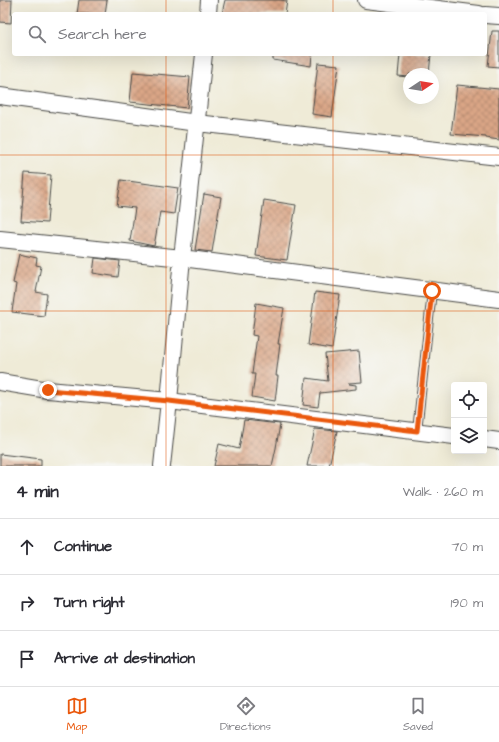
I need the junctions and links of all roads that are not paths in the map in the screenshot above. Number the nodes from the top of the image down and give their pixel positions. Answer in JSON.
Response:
{"nodes":[{"id":1,"x":209,"y":0,"type":"edge"},
{"id":2,"x":366,"y":0,"type":"edge"},
{"id":3,"x":208,"y":12,"type":"edge"},
{"id":4,"x":463,"y":12,"type":"edge"},
{"id":5,"x":487,"y":15,"type":"edge"},
{"id":6,"x":499,"y":16,"type":"edge"},
{"id":7,"x":204,"y":56,"type":"edge"},
{"id":8,"x":0,"y":96,"type":"edge"},
{"id":9,"x":197,"y":123,"type":"junction"},
{"id":10,"x":499,"y":157,"type":"edge"},
{"id":11,"x":0,"y":239,"type":"edge"},
{"id":12,"x":182,"y":258,"type":"junction"},
{"id":13,"x":432,"y":291,"type":"junction"},
{"id":14,"x":499,"y":299,"type":"edge"},
{"id":15,"x":0,"y":382,"type":"edge"},
{"id":16,"x":169,"y":401,"type":"junction"},
{"id":17,"x":417,"y":431,"type":"junction"},
{"id":18,"x":451,"y":436,"type":"edge"},
{"id":19,"x":487,"y":439,"type":"edge"},
{"id":20,"x":499,"y":441,"type":"edge"},
{"id":21,"x":162,"y":466,"type":"edge"}],
"edges":[{"from":1,"to":3,"type":"street"},
{"from":2,"to":4,"type":"street"},
{"from":5,"to":6,"type":"street"},
{"from":7,"to":9,"type":"street"},
{"from":8,"to":9,"type":"street"},
{"from":9,"to":10,"type":"street"},
{"from":9,"to":12,"type":"street"},
{"from":11,"to":12,"type":"street"},
{"from":12,"to":13,"type":"street"},
{"from":12,"to":16,"type":"street"},
{"from":13,"to":14,"type":"street"},
{"from":13,"to":17,"type":"lane"},
{"from":15,"to":16,"type":"street"},
{"from":16,"to":17,"type":"street"},
{"from":16,"to":21,"type":"street"},
{"from":17,"to":18,"type":"street"},
{"from":19,"to":20,"type":"street"}]}
